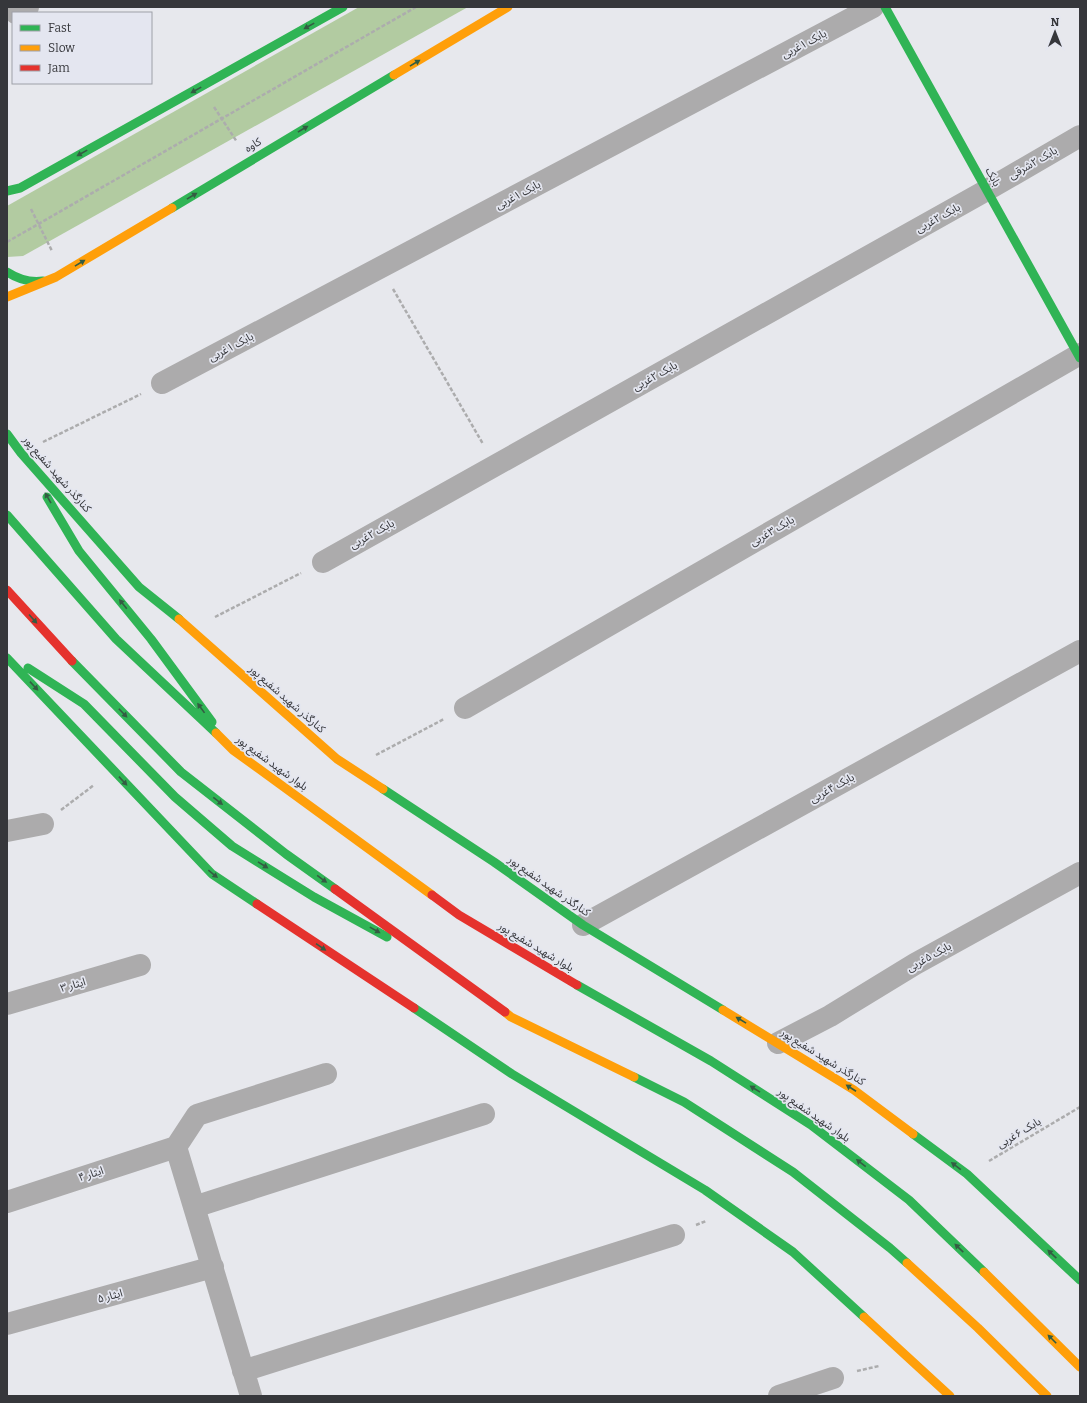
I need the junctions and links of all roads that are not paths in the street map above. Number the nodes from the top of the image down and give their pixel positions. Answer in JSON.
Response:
{"nodes":[{"id":1,"x":28,"y":7,"type":"edge"},
{"id":2,"x":343,"y":7,"type":"edge"},
{"id":3,"x":508,"y":7,"type":"edge"},
{"id":4,"x":873,"y":7,"type":"edge"},
{"id":5,"x":885,"y":7,"type":"edge"},
{"id":6,"x":18,"y":12,"type":"edge"},
{"id":7,"x":1080,"y":136,"type":"edge"},
{"id":8,"x":20,"y":188,"type":"junction"},
{"id":9,"x":987,"y":190,"type":"junction"},
{"id":10,"x":7,"y":191,"type":"edge"},
{"id":11,"x":7,"y":195,"type":"edge"},
{"id":12,"x":7,"y":272,"type":"edge"},
{"id":13,"x":59,"y":275,"type":"junction"},
{"id":14,"x":7,"y":297,"type":"edge"},
{"id":15,"x":1079,"y":356,"type":"edge"},
{"id":16,"x":162,"y":383,"type":"road end"},
{"id":17,"x":7,"y":434,"type":"edge"},
{"id":18,"x":21,"y":453,"type":"junction"},
{"id":19,"x":7,"y":515,"type":"edge"},
{"id":20,"x":323,"y":562,"type":"road end"},
{"id":21,"x":7,"y":590,"type":"edge"},
{"id":22,"x":1080,"y":651,"type":"edge"},
{"id":23,"x":7,"y":654,"type":"edge"},
{"id":24,"x":7,"y":658,"type":"edge"},
{"id":25,"x":465,"y":708,"type":"road end"},
{"id":26,"x":233,"y":750,"type":"junction"},
{"id":27,"x":43,"y":824,"type":"road end"},
{"id":28,"x":7,"y":831,"type":"edge"},
{"id":29,"x":1080,"y":874,"type":"edge"},
{"id":30,"x":583,"y":925,"type":"junction"},
{"id":31,"x":140,"y":965,"type":"dead end"},
{"id":32,"x":444,"y":969,"type":"junction"},
{"id":33,"x":7,"y":1004,"type":"edge"},
{"id":34,"x":778,"y":1043,"type":"junction"},
{"id":35,"x":326,"y":1074,"type":"dead end"},
{"id":36,"x":484,"y":1114,"type":"dead end"},
{"id":37,"x":176,"y":1147,"type":"junction"},
{"id":38,"x":7,"y":1202,"type":"edge"},
{"id":39,"x":194,"y":1207,"type":"junction"},
{"id":40,"x":674,"y":1236,"type":"road end"},
{"id":41,"x":213,"y":1267,"type":"junction"},
{"id":42,"x":1080,"y":1280,"type":"edge"},
{"id":43,"x":7,"y":1324,"type":"edge"},
{"id":44,"x":1080,"y":1366,"type":"edge"},
{"id":45,"x":243,"y":1371,"type":"junction"},
{"id":46,"x":833,"y":1378,"type":"road end"},
{"id":47,"x":251,"y":1396,"type":"edge"},
{"id":48,"x":779,"y":1396,"type":"edge"},
{"id":49,"x":950,"y":1396,"type":"edge"},
{"id":50,"x":1047,"y":1396,"type":"edge"}],
"edges":[{"from":1,"to":6,"type":"street"},
{"from":2,"to":8,"type":"main road","one_way":true},
{"from":13,"to":3,"type":"main road","name":"کاوه","one_way":true},
{"from":4,"to":16,"type":"street","name":"بابک ۱غربی"},
{"from":5,"to":9,"type":"main road","name":"بابک"},
{"from":7,"to":9,"type":"street","name":"بابک ۲شرقی"},
{"from":8,"to":10,"type":"main road"},
{"from":8,"to":11,"type":"main road"},
{"from":9,"to":15,"type":"main road","name":"بابک"},
{"from":9,"to":20,"type":"street","name":"بابک ۲غربی"},
{"from":12,"to":13,"type":"main road"},
{"from":13,"to":14,"type":"main road","name":"کاوه"},
{"from":15,"to":25,"type":"street","name":"بابک ۳غربی"},
{"from":17,"to":18,"type":"main road","name":"کنارگذر شهید شفیع پور"},
{"from":26,"to":18,"type":"main road","one_way":true},
{"from":18,"to":30,"type":"main road","name":"کنارگذر شهید شفیع پور"},
{"from":19,"to":26,"type":"main road","name":"بلوار شهید شفیع پور"},
{"from":21,"to":32,"type":"main road","one_way":true},
{"from":22,"to":30,"type":"street","name":"بابک ۴غربی"},
{"from":23,"to":32,"type":"main road","one_way":true},
{"from":24,"to":49,"type":"main road","one_way":true},
{"from":44,"to":26,"type":"main road","name":"بلوار شهید شفیع پور","one_way":true},
{"from":27,"to":28,"type":"street"},
{"from":29,"to":34,"type":"street","name":"بابک ۵غربی"},
{"from":34,"to":30,"type":"main road","name":"کنارگذر شهید شفیع پور","one_way":true},
{"from":31,"to":33,"type":"street","name":"ایثار ۳"},
{"from":32,"to":50,"type":"main road"},
{"from":42,"to":34,"type":"main road","name":"کنارگذر شهید شفیع پور","one_way":true},
{"from":35,"to":37,"type":"street"},
{"from":36,"to":39,"type":"street"},
{"from":37,"to":38,"type":"street","name":"ایثار ۴"},
{"from":37,"to":39,"type":"street"},
{"from":39,"to":41,"type":"street"},
{"from":40,"to":45,"type":"street"},
{"from":41,"to":43,"type":"street","name":"ایثار ۵"},
{"from":41,"to":45,"type":"street"},
{"from":45,"to":47,"type":"street"},
{"from":46,"to":48,"type":"street"}]}
